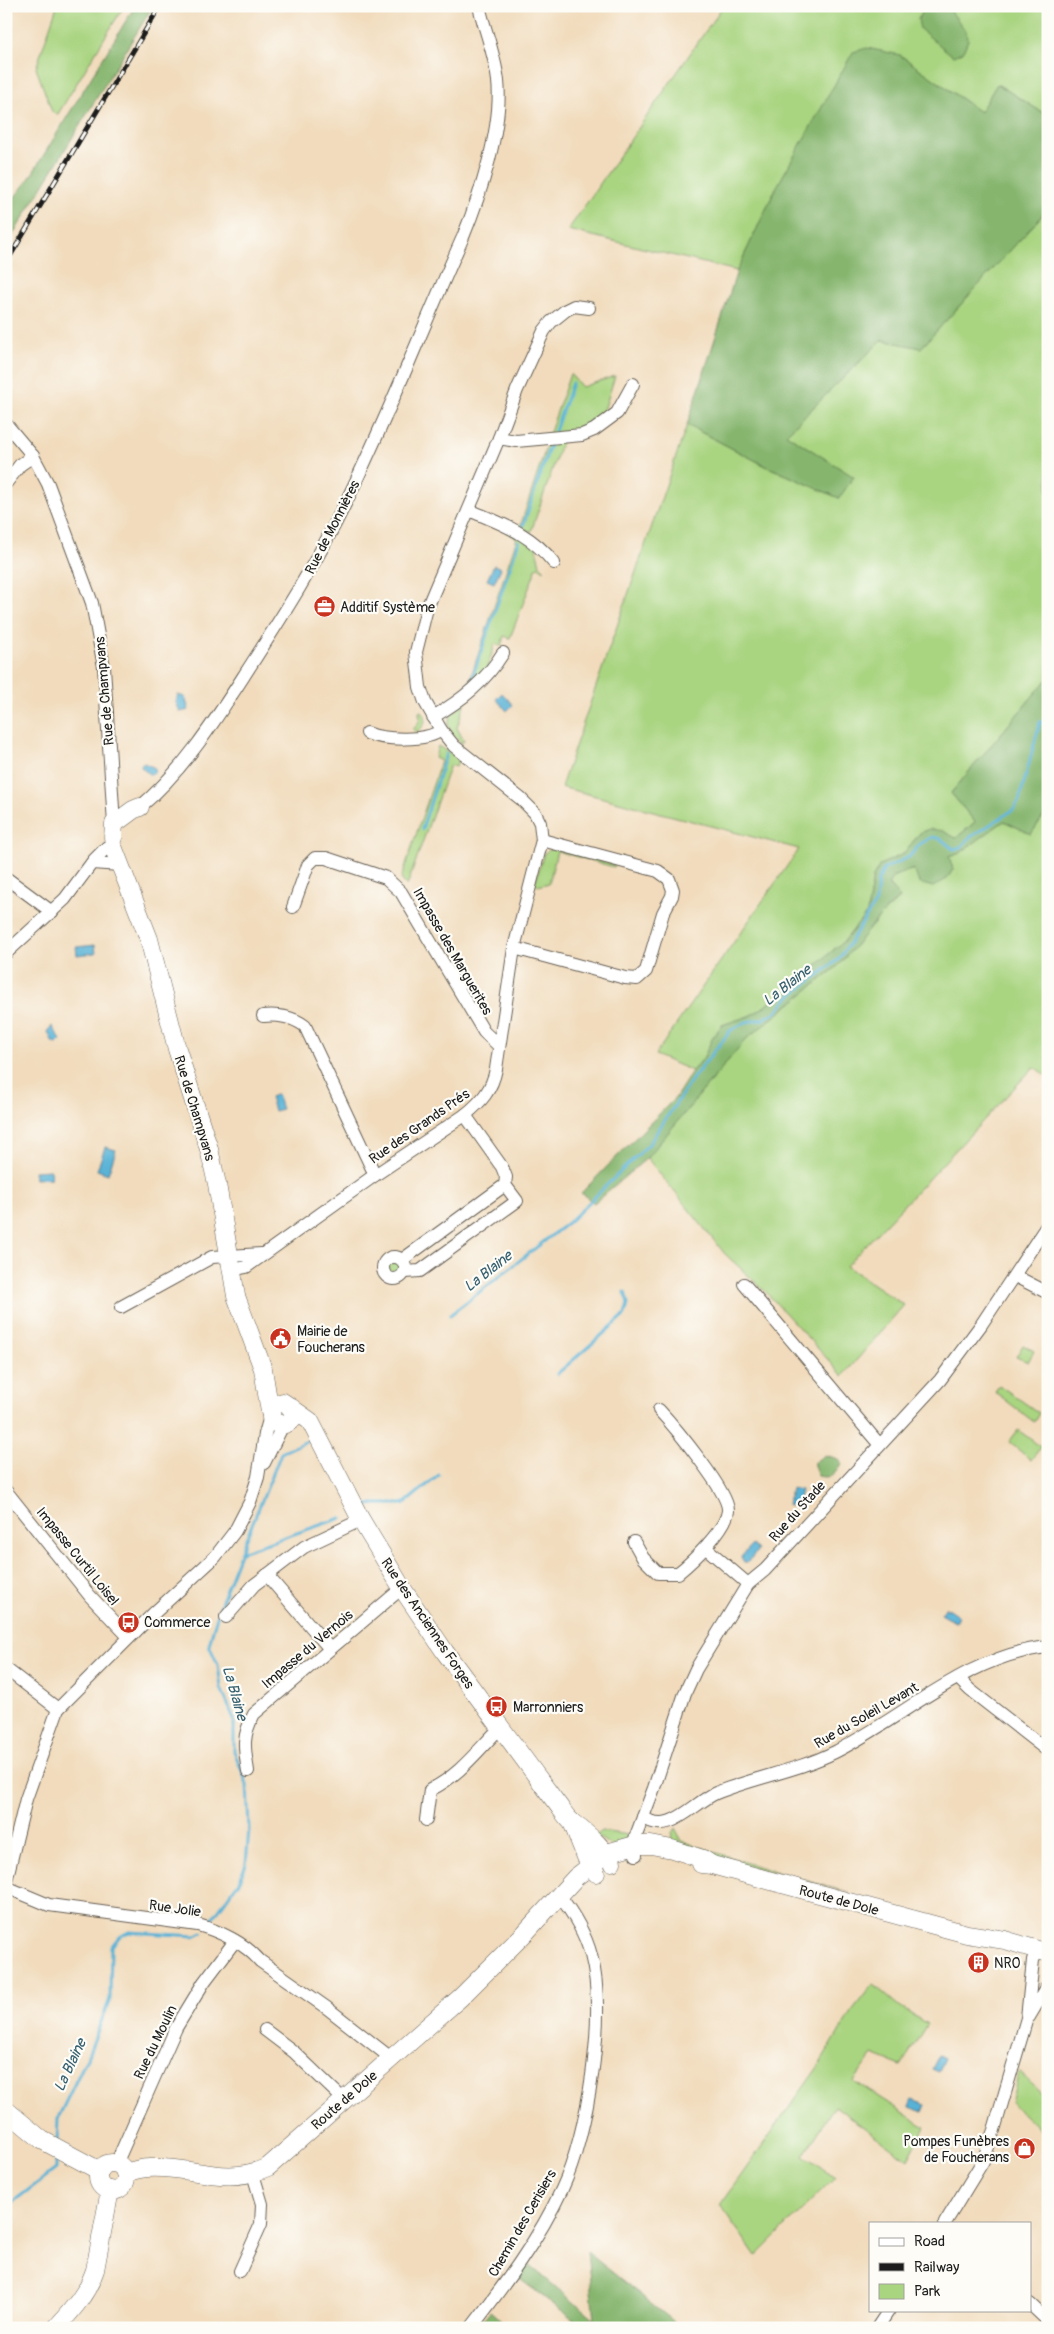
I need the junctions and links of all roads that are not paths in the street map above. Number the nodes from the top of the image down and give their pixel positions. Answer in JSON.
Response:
{"nodes":[{"id":1,"x":479,"y":6,"type":"edge"},
{"id":2,"x":589,"y":308,"type":"dead end"},
{"id":3,"x":633,"y":384,"type":"dead end"},
{"id":4,"x":6,"y":424,"type":"edge"},
{"id":5,"x":499,"y":438,"type":"junction"},
{"id":6,"x":33,"y":456,"type":"junction"},
{"id":7,"x":6,"y":484,"type":"edge"},
{"id":8,"x":469,"y":510,"type":"junction"},
{"id":9,"x":554,"y":563,"type":"dead end"},
{"id":10,"x":504,"y":653,"type":"dead end"},
{"id":11,"x":433,"y":717,"type":"junction"},
{"id":12,"x":441,"y":730,"type":"junction"},
{"id":13,"x":367,"y":733,"type":"dead end"},
{"id":14,"x":112,"y":802,"type":"junction"},
{"id":15,"x":136,"y":808,"type":"junction"},
{"id":16,"x":542,"y":840,"type":"junction"},
{"id":17,"x":114,"y":844,"type":"junction"},
{"id":18,"x":92,"y":863,"type":"junction"},
{"id":19,"x":6,"y":878,"type":"edge"},
{"id":20,"x":293,"y":907,"type":"dead end"},
{"id":21,"x":52,"y":912,"type":"junction"},
{"id":22,"x":514,"y":948,"type":"junction"},
{"id":23,"x":6,"y":952,"type":"edge"},
{"id":24,"x":262,"y":1016,"type":"dead end"},
{"id":25,"x":499,"y":1046,"type":"junction"},
{"id":26,"x":465,"y":1114,"type":"junction"},
{"id":27,"x":375,"y":1175,"type":"junction"},
{"id":28,"x":505,"y":1185,"type":"junction"},
{"id":29,"x":1048,"y":1224,"type":"edge"},
{"id":30,"x":262,"y":1254,"type":"junction"},
{"id":31,"x":236,"y":1264,"type":"junction"},
{"id":32,"x":1015,"y":1276,"type":"junction"},
{"id":33,"x":744,"y":1284,"type":"dead end"},
{"id":34,"x":1048,"y":1293,"type":"edge"},
{"id":35,"x":121,"y":1307,"type":"dead end"},
{"id":36,"x":263,"y":1370,"type":"junction"},
{"id":37,"x":290,"y":1406,"type":"junction"},
{"id":38,"x":659,"y":1410,"type":"dead end"},
{"id":39,"x":277,"y":1419,"type":"junction"},
{"id":40,"x":316,"y":1436,"type":"junction"},
{"id":41,"x":879,"y":1444,"type":"junction"},
{"id":42,"x":6,"y":1491,"type":"edge"},
{"id":43,"x":361,"y":1520,"type":"junction"},
{"id":44,"x":634,"y":1542,"type":"dead end"},
{"id":45,"x":706,"y":1548,"type":"junction"},
{"id":46,"x":267,"y":1575,"type":"junction"},
{"id":47,"x":748,"y":1584,"type":"junction"},
{"id":48,"x":402,"y":1588,"type":"junction"},
{"id":49,"x":226,"y":1617,"type":"dead end"},
{"id":50,"x":130,"y":1637,"type":"junction"},
{"id":51,"x":1048,"y":1647,"type":"edge"},
{"id":52,"x":330,"y":1649,"type":"junction"},
{"id":53,"x":6,"y":1669,"type":"edge"},
{"id":54,"x":959,"y":1678,"type":"junction"},
{"id":55,"x":58,"y":1709,"type":"junction"},
{"id":56,"x":500,"y":1728,"type":"junction"},
{"id":57,"x":1048,"y":1751,"type":"edge"},
{"id":58,"x":248,"y":1771,"type":"dead end"},
{"id":59,"x":643,"y":1817,"type":"junction"},
{"id":60,"x":426,"y":1820,"type":"dead end"},
{"id":61,"x":572,"y":1822,"type":"junction"},
{"id":62,"x":636,"y":1850,"type":"junction"},
{"id":63,"x":610,"y":1858,"type":"junction"},
{"id":64,"x":593,"y":1869,"type":"junction"},
{"id":65,"x":6,"y":1881,"type":"edge"},
{"id":66,"x":6,"y":1887,"type":"edge"},
{"id":67,"x":562,"y":1899,"type":"junction"},
{"id":68,"x":235,"y":1941,"type":"junction"},
{"id":69,"x":1041,"y":1957,"type":"edge"},
{"id":70,"x":1048,"y":1986,"type":"edge"},
{"id":71,"x":1027,"y":2018,"type":"junction"},
{"id":72,"x":265,"y":2030,"type":"dead end"},
{"id":73,"x":391,"y":2058,"type":"junction"},
{"id":74,"x":344,"y":2100,"type":"junction"},
{"id":75,"x":6,"y":2110,"type":"edge"},
{"id":76,"x":121,"y":2168,"type":"junction"},
{"id":77,"x":100,"y":2171,"type":"junction"},
{"id":78,"x":254,"y":2174,"type":"junction"},
{"id":79,"x":110,"y":2190,"type":"junction"},
{"id":80,"x":947,"y":2222,"type":"edge"},
{"id":81,"x":240,"y":2270,"type":"dead end"},
{"id":82,"x":1032,"y":2306,"type":"edge"},
{"id":83,"x":888,"y":2312,"type":"edge"},
{"id":84,"x":1048,"y":2321,"type":"edge"},
{"id":85,"x":56,"y":2328,"type":"edge"},
{"id":86,"x":471,"y":2328,"type":"edge"},
{"id":87,"x":877,"y":2328,"type":"edge"}],
"edges":[{"from":1,"to":15,"type":"street","name":"Rue de Monnières"},
{"from":2,"to":5,"type":"street"},
{"from":3,"to":5,"type":"street"},
{"from":4,"to":6,"type":"street","name":"Rue de Champvans"},
{"from":5,"to":8,"type":"street"},
{"from":6,"to":7,"type":"street"},
{"from":6,"to":14,"type":"street","name":"Rue de Champvans"},
{"from":8,"to":9,"type":"street"},
{"from":8,"to":11,"type":"street"},
{"from":10,"to":11,"type":"street"},
{"from":11,"to":12,"type":"street"},
{"from":12,"to":13,"type":"street"},
{"from":12,"to":16,"type":"street","name":"Rue des Grands Prés"},
{"from":14,"to":15,"type":"street"},
{"from":14,"to":17,"type":"street","name":"Rue de Champvans"},
{"from":15,"to":17,"type":"street","name":"Rue de Monnières"},
{"from":16,"to":22,"type":"street","name":"Rue des Grands Prés"},
{"from":16,"to":22,"type":"street"},
{"from":17,"to":18,"type":"street"},
{"from":17,"to":18,"type":"street"},
{"from":17,"to":31,"type":"street","name":"Rue de Champvans"},
{"from":18,"to":21,"type":"street"},
{"from":19,"to":21,"type":"street"},
{"from":20,"to":25,"type":"street","name":"Impasse des Marguerites"},
{"from":21,"to":23,"type":"street"},
{"from":22,"to":25,"type":"street","name":"Rue des Grands Prés"},
{"from":24,"to":27,"type":"street"},
{"from":25,"to":26,"type":"street","name":"Rue des Grands Prés"},
{"from":26,"to":27,"type":"street","name":"Rue des Grands Prés"},
{"from":26,"to":28,"type":"street"},
{"from":27,"to":30,"type":"street","name":"Rue des Grands Prés"},
{"from":28,"to":28,"type":"street"},
{"from":29,"to":32,"type":"street","name":"Rue du Stade"},
{"from":30,"to":31,"type":"street"},
{"from":30,"to":31,"type":"street","name":"Rue des Grands Prés"},
{"from":31,"to":35,"type":"street"},
{"from":31,"to":36,"type":"street","name":"Rue de Champvans"},
{"from":32,"to":34,"type":"street"},
{"from":32,"to":41,"type":"street","name":"Rue du Stade"},
{"from":33,"to":41,"type":"street"},
{"from":36,"to":37,"type":"street","name":"Rue de Champvans"},
{"from":36,"to":39,"type":"street","name":"Rue de Champvans"},
{"from":37,"to":39,"type":"street"},
{"from":37,"to":40,"type":"street","name":"Rue des Anciennes Forges"},
{"from":38,"to":45,"type":"street"},
{"from":39,"to":40,"type":"street"},
{"from":39,"to":50,"type":"street"},
{"from":40,"to":43,"type":"street","name":"Rue des Anciennes Forges"},
{"from":41,"to":47,"type":"street","name":"Rue du Stade"},
{"from":42,"to":50,"type":"street","name":"Impasse Curtil Loisel"},
{"from":43,"to":46,"type":"street"},
{"from":43,"to":48,"type":"street","name":"Rue des Anciennes Forges"},
{"from":44,"to":45,"type":"street"},
{"from":45,"to":47,"type":"street"},
{"from":46,"to":49,"type":"street"},
{"from":46,"to":52,"type":"street"},
{"from":47,"to":59,"type":"street","name":"Rue du Stade"},
{"from":48,"to":52,"type":"street","name":"Impasse du Vernois"},
{"from":48,"to":56,"type":"street","name":"Rue des Anciennes Forges"},
{"from":50,"to":55,"type":"street"},
{"from":51,"to":54,"type":"street","name":"Rue du Soleil Levant"},
{"from":52,"to":58,"type":"street","name":"Impasse du Vernois"},
{"from":53,"to":55,"type":"street"},
{"from":54,"to":57,"type":"street"},
{"from":54,"to":59,"type":"street","name":"Rue du Soleil Levant"},
{"from":55,"to":65,"type":"street"},
{"from":56,"to":60,"type":"street"},
{"from":56,"to":61,"type":"street","name":"Rue des Anciennes Forges"},
{"from":59,"to":62,"type":"street","name":"Rue du Stade"},
{"from":61,"to":63,"type":"street","name":"Rue des Anciennes Forges"},
{"from":61,"to":64,"type":"street","name":"Rue des Anciennes Forges"},
{"from":62,"to":63,"type":"street","name":"Route de Dole"},
{"from":62,"to":69,"type":"street","name":"Route de Dole"},
{"from":63,"to":64,"type":"street","name":"Route de Dole"},
{"from":64,"to":67,"type":"street","name":"Route de Dole"},
{"from":66,"to":68,"type":"street","name":"Rue Jolie"},
{"from":67,"to":73,"type":"street","name":"Route de Dole"},
{"from":67,"to":86,"type":"street","name":"Chemin des Cerisiers"},
{"from":68,"to":73,"type":"street","name":"Rue Jolie"},
{"from":68,"to":76,"type":"street","name":"Rue du Moulin"},
{"from":69,"to":71,"type":"street"},
{"from":70,"to":71,"type":"street"},
{"from":71,"to":80,"type":"street"},
{"from":72,"to":74,"type":"street"},
{"from":73,"to":74,"type":"street","name":"Route de Dole"},
{"from":74,"to":78,"type":"street","name":"Route de Dole"},
{"from":75,"to":77,"type":"street"},
{"from":76,"to":77,"type":"street"},
{"from":76,"to":78,"type":"street","name":"Route de Dole"},
{"from":76,"to":79,"type":"street"},
{"from":77,"to":79,"type":"street"},
{"from":78,"to":81,"type":"street"},
{"from":79,"to":85,"type":"street"},
{"from":82,"to":84,"type":"street"},
{"from":83,"to":87,"type":"street"}]}
